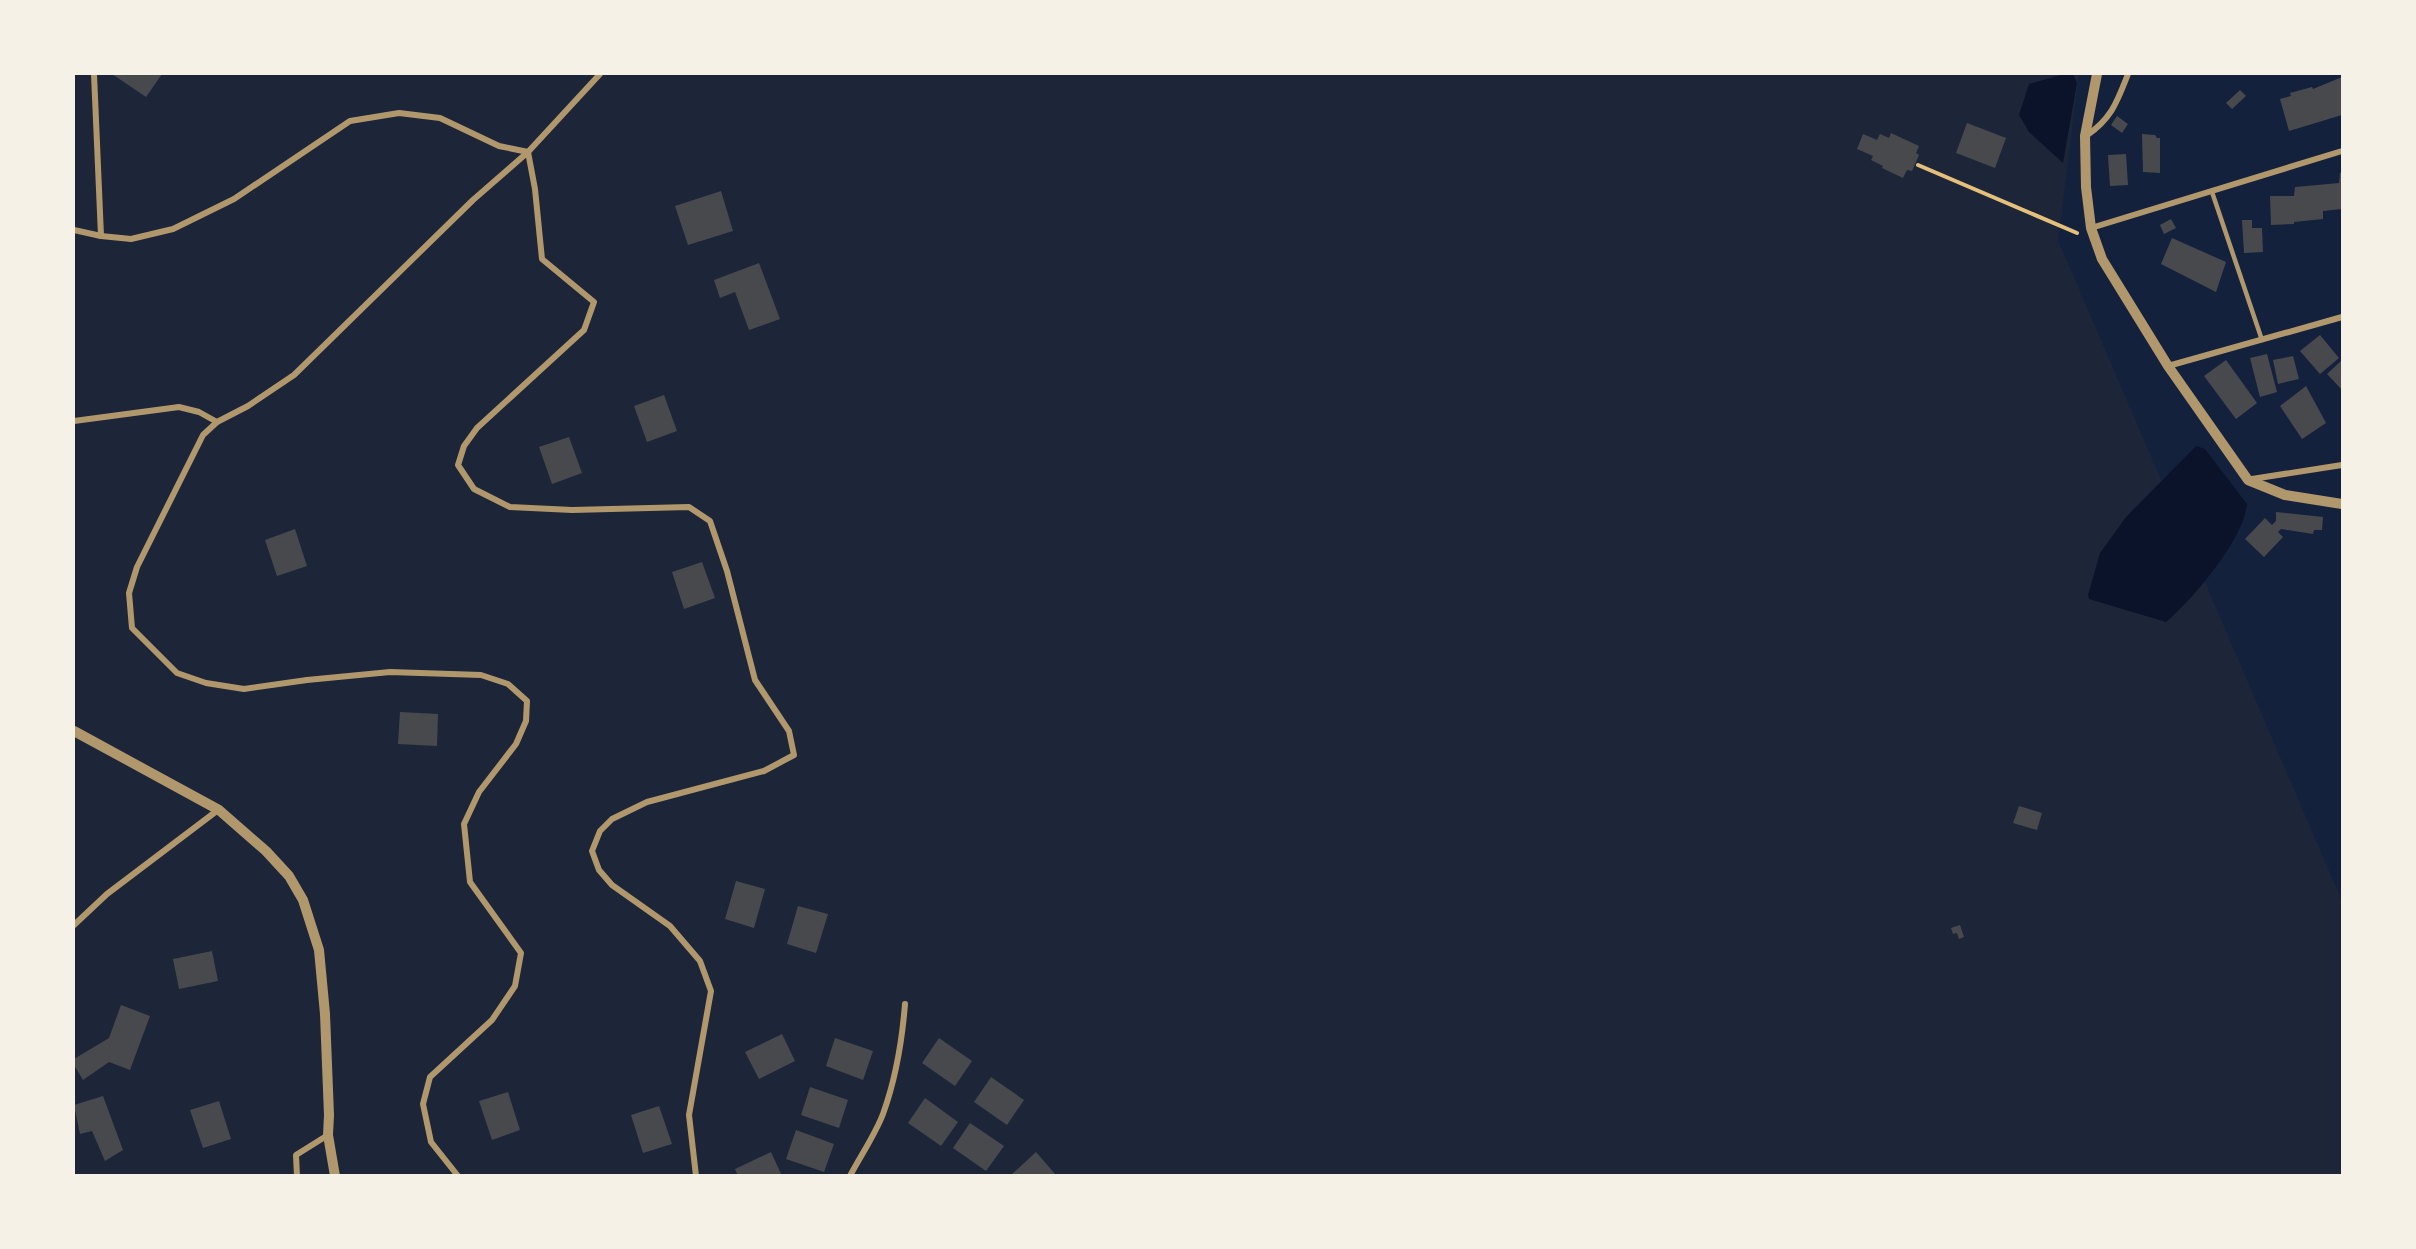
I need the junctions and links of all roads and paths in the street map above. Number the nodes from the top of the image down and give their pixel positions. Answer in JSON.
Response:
{"nodes":[{"id":1,"x":94,"y":74,"type":"edge"},
{"id":2,"x":600,"y":74,"type":"edge"},
{"id":3,"x":2097,"y":74,"type":"edge"},
{"id":4,"x":2128,"y":74,"type":"edge"},
{"id":5,"x":2085,"y":136,"type":"junction"},
{"id":6,"x":2343,"y":151,"type":"edge"},
{"id":7,"x":528,"y":152,"type":"junction"},
{"id":8,"x":1918,"y":165,"type":"dead end"},
{"id":9,"x":2212,"y":192,"type":"junction"},
{"id":10,"x":74,"y":230,"type":"edge"},
{"id":11,"x":2092,"y":233,"type":"junction"},
{"id":12,"x":101,"y":236,"type":"junction"},
{"id":13,"x":2343,"y":317,"type":"edge"},
{"id":14,"x":2262,"y":340,"type":"junction"},
{"id":15,"x":2168,"y":366,"type":"junction"},
{"id":16,"x":74,"y":421,"type":"edge"},
{"id":17,"x":217,"y":422,"type":"junction"},
{"id":18,"x":2343,"y":465,"type":"edge"},
{"id":19,"x":2248,"y":480,"type":"junction"},
{"id":20,"x":2343,"y":504,"type":"edge"},
{"id":21,"x":74,"y":731,"type":"edge"},
{"id":22,"x":219,"y":810,"type":"junction"},
{"id":23,"x":74,"y":925,"type":"edge"},
{"id":24,"x":905,"y":1004,"type":"dead end"},
{"id":25,"x":328,"y":1135,"type":"junction"},
{"id":26,"x":297,"y":1176,"type":"edge"},
{"id":27,"x":335,"y":1176,"type":"edge"},
{"id":28,"x":458,"y":1176,"type":"edge"},
{"id":29,"x":696,"y":1176,"type":"edge"},
{"id":30,"x":850,"y":1176,"type":"edge"}],
"edges":[{"from":1,"to":12,"type":"street"},
{"from":2,"to":7,"type":"street"},
{"from":3,"to":5,"type":"street"},
{"from":4,"to":5,"type":"street"},
{"from":5,"to":11,"type":"street"},
{"from":6,"to":9,"type":"street"},
{"from":7,"to":12,"type":"street"},
{"from":7,"to":17,"type":"street"},
{"from":7,"to":29,"type":"street"},
{"from":8,"to":11,"type":"path"},
{"from":9,"to":11,"type":"street"},
{"from":9,"to":14,"type":"lane"},
{"from":10,"to":12,"type":"street"},
{"from":11,"to":15,"type":"street"},
{"from":13,"to":14,"type":"street"},
{"from":14,"to":15,"type":"street"},
{"from":15,"to":19,"type":"street"},
{"from":16,"to":17,"type":"street"},
{"from":17,"to":28,"type":"street"},
{"from":18,"to":19,"type":"street"},
{"from":19,"to":20,"type":"street"},
{"from":21,"to":22,"type":"street"},
{"from":22,"to":23,"type":"street"},
{"from":22,"to":25,"type":"street"},
{"from":24,"to":30,"type":"street"},
{"from":25,"to":26,"type":"street"},
{"from":25,"to":27,"type":"street"}]}
